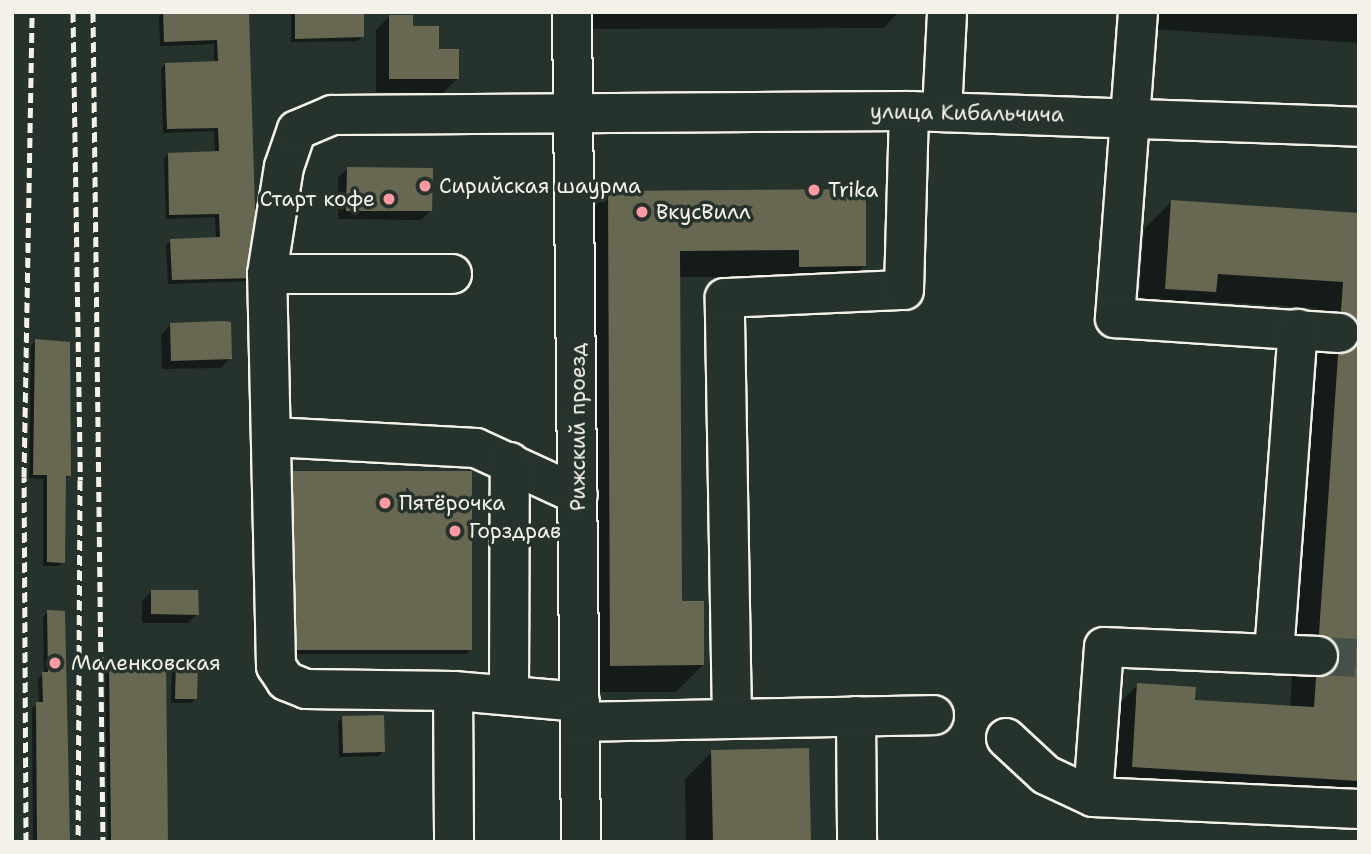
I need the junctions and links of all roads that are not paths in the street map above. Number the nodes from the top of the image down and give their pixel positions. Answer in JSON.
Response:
{"nodes":[{"id":1,"x":572,"y":12,"type":"edge"},
{"id":2,"x":947,"y":12,"type":"edge"},
{"id":3,"x":1138,"y":12,"type":"edge"},
{"id":4,"x":925,"y":111,"type":"junction"},
{"id":5,"x":574,"y":116,"type":"junction"},
{"id":6,"x":1128,"y":116,"type":"junction"},
{"id":7,"x":1359,"y":127,"type":"edge"},
{"id":8,"x":267,"y":274,"type":"junction"},
{"id":9,"x":452,"y":274,"type":"dead end"},
{"id":10,"x":1297,"y":330,"type":"junction"},
{"id":11,"x":1340,"y":333,"type":"dead end"},
{"id":12,"x":273,"y":437,"type":"junction"},
{"id":13,"x":510,"y":462,"type":"junction"},
{"id":14,"x":578,"y":495,"type":"junction"},
{"id":15,"x":1274,"y":654,"type":"junction"},
{"id":16,"x":1318,"y":656,"type":"tunnel mouth"},
{"id":17,"x":453,"y":691,"type":"junction"},
{"id":18,"x":509,"y":694,"type":"junction"},
{"id":19,"x":580,"y":712,"type":"junction"},
{"id":20,"x":934,"y":715,"type":"dead end"},
{"id":21,"x":856,"y":716,"type":"junction"},
{"id":22,"x":732,"y":719,"type":"junction"},
{"id":23,"x":1006,"y":738,"type":"dead end"},
{"id":24,"x":1093,"y":797,"type":"junction"},
{"id":25,"x":1359,"y":809,"type":"edge"},
{"id":26,"x":454,"y":842,"type":"edge"},
{"id":27,"x":581,"y":842,"type":"edge"},
{"id":28,"x":857,"y":842,"type":"edge"}],
"edges":[{"from":1,"to":5,"type":"street","name":"Рижский проезд"},
{"from":2,"to":4,"type":"street"},
{"from":3,"to":6,"type":"street"},
{"from":4,"to":5,"type":"street","name":"улица Кибальчича"},
{"from":4,"to":6,"type":"street","name":"улица Кибальчича"},
{"from":4,"to":22,"type":"street"},
{"from":5,"to":8,"type":"street","name":"улица Кибальчича"},
{"from":5,"to":14,"type":"street","name":"Рижский проезд"},
{"from":6,"to":7,"type":"street","name":"улица Кибальчича"},
{"from":6,"to":10,"type":"street"},
{"from":8,"to":9,"type":"street"},
{"from":8,"to":12,"type":"street"},
{"from":10,"to":11,"type":"street"},
{"from":10,"to":15,"type":"street"},
{"from":12,"to":13,"type":"street"},
{"from":12,"to":17,"type":"street"},
{"from":13,"to":14,"type":"street"},
{"from":13,"to":18,"type":"street"},
{"from":14,"to":19,"type":"street","name":"Рижский проезд"},
{"from":15,"to":16,"type":"street"},
{"from":15,"to":24,"type":"street"},
{"from":17,"to":18,"type":"street"},
{"from":17,"to":26,"type":"street"},
{"from":18,"to":19,"type":"street"},
{"from":19,"to":22,"type":"street"},
{"from":19,"to":27,"type":"street","name":"Рижский проезд"},
{"from":20,"to":21,"type":"street"},
{"from":21,"to":22,"type":"street"},
{"from":21,"to":28,"type":"street"},
{"from":23,"to":24,"type":"street"},
{"from":24,"to":25,"type":"street"}]}
